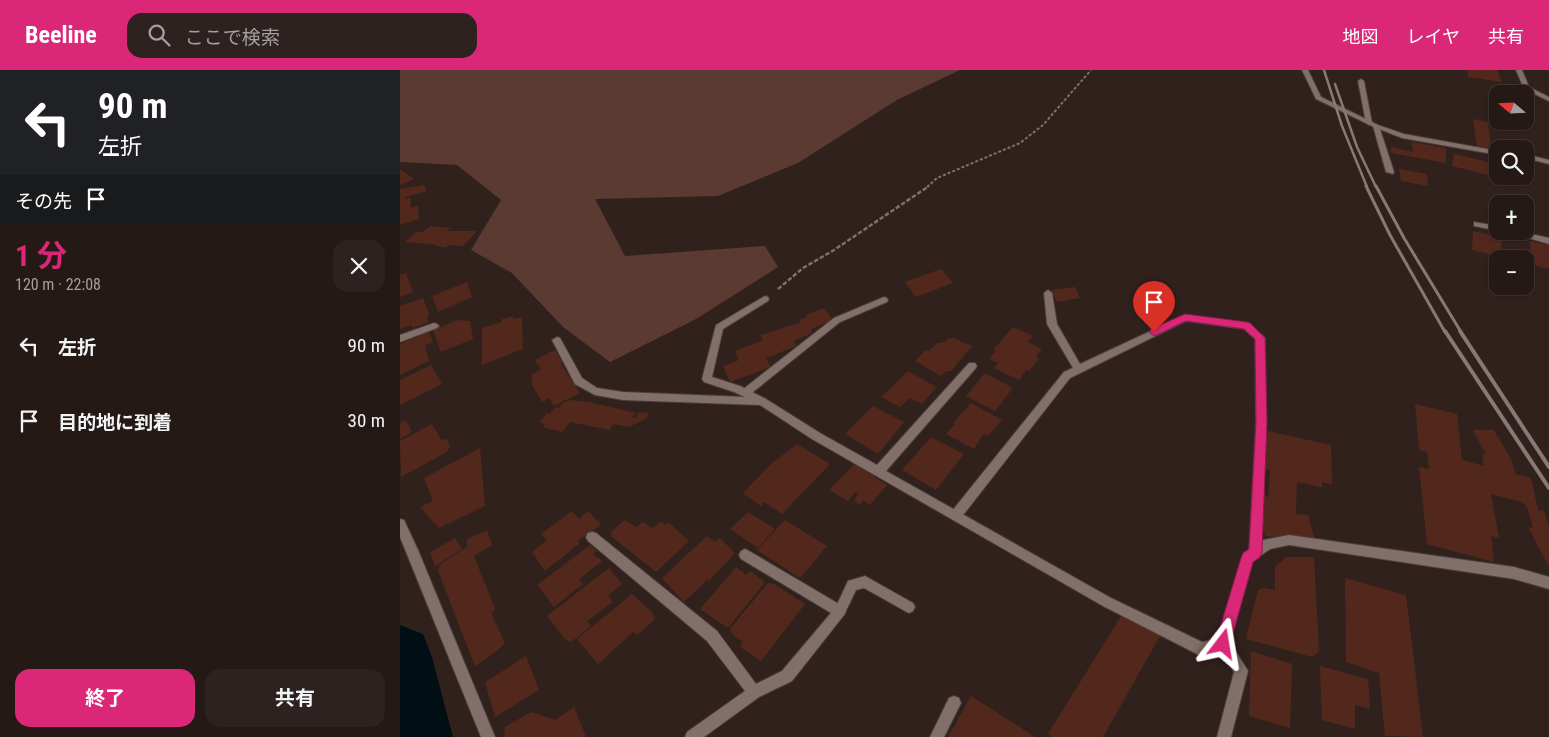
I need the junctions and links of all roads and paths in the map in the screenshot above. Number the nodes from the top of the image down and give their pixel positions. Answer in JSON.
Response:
{"nodes":[{"id":1,"x":1092,"y":70,"type":"edge"},
{"id":2,"x":1305,"y":70,"type":"edge"},
{"id":3,"x":1519,"y":70,"type":"edge"},
{"id":4,"x":1361,"y":81,"type":"dead end"},
{"id":5,"x":1549,"y":99,"type":"edge"},
{"id":6,"x":1373,"y":125,"type":"junction"},
{"id":7,"x":1489,"y":151,"type":"edge"},
{"id":8,"x":1534,"y":158,"type":"edge"},
{"id":9,"x":1549,"y":162,"type":"edge"},
{"id":10,"x":1390,"y":172,"type":"dead end"},
{"id":11,"x":1477,"y":224,"type":"dead end"},
{"id":12,"x":1489,"y":227,"type":"edge"},
{"id":13,"x":1534,"y":237,"type":"edge"},
{"id":14,"x":1549,"y":241,"type":"edge"},
{"id":15,"x":1048,"y":293,"type":"dead end"},
{"id":16,"x":766,"y":299,"type":"joint"},
{"id":17,"x":884,"y":300,"type":"dead end"},
{"id":18,"x":434,"y":326,"type":"dead end"},
{"id":19,"x":400,"y":339,"type":"edge"},
{"id":20,"x":557,"y":340,"type":"dead end"},
{"id":21,"x":972,"y":366,"type":"dead end"},
{"id":22,"x":1078,"y":369,"type":"junction"},
{"id":23,"x":745,"y":393,"type":"junction"},
{"id":24,"x":762,"y":402,"type":"junction"},
{"id":25,"x":879,"y":471,"type":"junction"},
{"id":26,"x":956,"y":514,"type":"junction"},
{"id":27,"x":400,"y":524,"type":"edge"},
{"id":28,"x":592,"y":537,"type":"dead end"},
{"id":29,"x":1255,"y":552,"type":"junction"},
{"id":30,"x":745,"y":554,"type":"dead end"},
{"id":31,"x":1549,"y":583,"type":"edge"},
{"id":32,"x":909,"y":607,"type":"dead end"},
{"id":33,"x":840,"y":611,"type":"junction"},
{"id":34,"x":1223,"y":644,"type":"junction"},
{"id":35,"x":754,"y":692,"type":"junction"},
{"id":36,"x":954,"y":704,"type":"dead end"},
{"id":37,"x":488,"y":737,"type":"edge"},
{"id":38,"x":692,"y":737,"type":"edge"},
{"id":39,"x":937,"y":737,"type":"edge"},
{"id":40,"x":1224,"y":737,"type":"edge"}],
"edges":[{"from":1,"to":16,"type":"path"},
{"from":2,"to":6,"type":"street"},
{"from":3,"to":5,"type":"street"},
{"from":4,"to":6,"type":"street"},
{"from":6,"to":7,"type":"street"},
{"from":6,"to":10,"type":"street"},
{"from":8,"to":9,"type":"street"},
{"from":11,"to":12,"type":"street"},
{"from":13,"to":14,"type":"street"},
{"from":15,"to":22,"type":"street"},
{"from":16,"to":23,"type":"street"},
{"from":17,"to":23,"type":"street"},
{"from":18,"to":19,"type":"street"},
{"from":20,"to":24,"type":"street"},
{"from":21,"to":25,"type":"street"},
{"from":22,"to":26,"type":"street"},
{"from":22,"to":29,"type":"street"},
{"from":23,"to":24,"type":"street"},
{"from":24,"to":25,"type":"street"},
{"from":25,"to":26,"type":"street"},
{"from":26,"to":34,"type":"street"},
{"from":27,"to":37,"type":"street"},
{"from":28,"to":35,"type":"street"},
{"from":29,"to":31,"type":"street"},
{"from":29,"to":34,"type":"street"},
{"from":30,"to":33,"type":"street"},
{"from":32,"to":33,"type":"street"},
{"from":33,"to":35,"type":"street"},
{"from":34,"to":40,"type":"street"},
{"from":35,"to":38,"type":"street"},
{"from":36,"to":39,"type":"street"}]}
